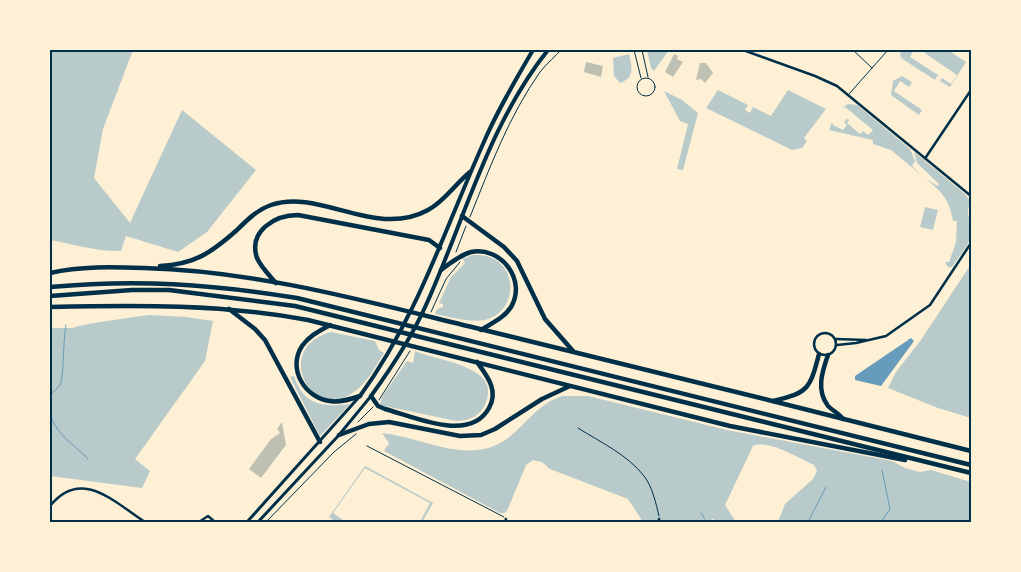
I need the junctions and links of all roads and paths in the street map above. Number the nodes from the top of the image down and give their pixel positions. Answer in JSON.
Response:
{"nodes":[{"id":1,"x":533,"y":50,"type":"edge"},
{"id":2,"x":548,"y":50,"type":"edge"},
{"id":3,"x":561,"y":50,"type":"edge"},
{"id":4,"x":634,"y":50,"type":"edge"},
{"id":5,"x":642,"y":50,"type":"edge"},
{"id":6,"x":743,"y":50,"type":"edge"},
{"id":7,"x":853,"y":50,"type":"edge"},
{"id":8,"x":888,"y":50,"type":"edge"},
{"id":9,"x":872,"y":69,"type":"junction"},
{"id":10,"x":648,"y":78,"type":"junction"},
{"id":11,"x":641,"y":79,"type":"junction"},
{"id":12,"x":971,"y":90,"type":"edge"},
{"id":13,"x":849,"y":94,"type":"junction"},
{"id":14,"x":925,"y":157,"type":"junction"},
{"id":15,"x":470,"y":172,"type":"junction"},
{"id":16,"x":971,"y":195,"type":"edge"},
{"id":17,"x":462,"y":216,"type":"junction"},
{"id":18,"x":470,"y":217,"type":"dead end"},
{"id":19,"x":971,"y":243,"type":"edge"},
{"id":20,"x":440,"y":248,"type":"junction"},
{"id":21,"x":153,"y":268,"type":"junction"},
{"id":22,"x":441,"y":270,"type":"junction"},
{"id":23,"x":50,"y":273,"type":"edge"},
{"id":24,"x":276,"y":283,"type":"junction"},
{"id":25,"x":50,"y":287,"type":"edge"},
{"id":26,"x":50,"y":296,"type":"edge"},
{"id":27,"x":50,"y":307,"type":"edge"},
{"id":28,"x":228,"y":308,"type":"junction"},
{"id":29,"x":330,"y":325,"type":"junction"},
{"id":30,"x":481,"y":330,"type":"junction"},
{"id":31,"x":836,"y":339,"type":"junction"},
{"id":32,"x":868,"y":340,"type":"junction"},
{"id":33,"x":837,"y":345,"type":"junction"},
{"id":34,"x":574,"y":352,"type":"junction"},
{"id":35,"x":819,"y":354,"type":"junction"},
{"id":36,"x":408,"y":355,"type":"dead end"},
{"id":37,"x":828,"y":355,"type":"junction"},
{"id":38,"x":477,"y":362,"type":"junction"},
{"id":39,"x":570,"y":386,"type":"junction"},
{"id":40,"x":360,"y":396,"type":"junction"},
{"id":41,"x":372,"y":396,"type":"junction"},
{"id":42,"x":378,"y":401,"type":"junction"},
{"id":43,"x":771,"y":402,"type":"junction"},
{"id":44,"x":843,"y":419,"type":"junction"},
{"id":45,"x":360,"y":427,"type":"junction"},
{"id":46,"x":578,"y":428,"type":"dead end"},
{"id":47,"x":339,"y":435,"type":"junction"},
{"id":48,"x":320,"y":442,"type":"junction"},
{"id":49,"x":366,"y":446,"type":"dead end"},
{"id":50,"x":971,"y":451,"type":"edge"},
{"id":51,"x":971,"y":465,"type":"edge"},
{"id":52,"x":951,"y":468,"type":"junction"},
{"id":53,"x":971,"y":473,"type":"edge"},
{"id":54,"x":50,"y":506,"type":"edge"},
{"id":55,"x":505,"y":520,"type":"edge"},
{"id":56,"x":659,"y":520,"type":"edge"},
{"id":57,"x":145,"y":522,"type":"edge"},
{"id":58,"x":200,"y":522,"type":"edge"},
{"id":59,"x":215,"y":522,"type":"edge"},
{"id":60,"x":247,"y":522,"type":"edge"},
{"id":61,"x":258,"y":522,"type":"edge"},
{"id":62,"x":266,"y":522,"type":"edge"}],
"edges":[{"from":1,"to":15,"type":"main road"},
{"from":2,"to":17,"type":"main road"},
{"from":3,"to":18,"type":"path"},
{"from":4,"to":11,"type":"lane"},
{"from":5,"to":10,"type":"lane"},
{"from":6,"to":13,"type":"street"},
{"from":7,"to":9,"type":"lane"},
{"from":8,"to":9,"type":"lane"},
{"from":9,"to":13,"type":"lane"},
{"from":10,"to":11,"type":"lane"},
{"from":10,"to":11,"type":"lane"},
{"from":12,"to":14,"type":"street"},
{"from":13,"to":14,"type":"street"},
{"from":14,"to":16,"type":"street"},
{"from":15,"to":20,"type":"main road"},
{"from":15,"to":21,"type":"highway"},
{"from":17,"to":22,"type":"main road"},
{"from":17,"to":34,"type":"highway"},
{"from":19,"to":32,"type":"street"},
{"from":20,"to":24,"type":"highway"},
{"from":20,"to":40,"type":"main road"},
{"from":21,"to":23,"type":"highway"},
{"from":21,"to":24,"type":"highway"},
{"from":22,"to":30,"type":"highway"},
{"from":22,"to":41,"type":"main road"},
{"from":24,"to":30,"type":"highway"},
{"from":25,"to":51,"type":"highway"},
{"from":26,"to":52,"type":"highway"},
{"from":27,"to":28,"type":"highway"},
{"from":28,"to":29,"type":"highway"},
{"from":28,"to":48,"type":"highway"},
{"from":29,"to":38,"type":"highway"},
{"from":29,"to":40,"type":"highway"},
{"from":30,"to":34,"type":"highway"},
{"from":31,"to":32,"type":"street"},
{"from":31,"to":33,"type":"street"},
{"from":31,"to":35,"type":"street"},
{"from":32,"to":33,"type":"street"},
{"from":33,"to":37,"type":"street"},
{"from":34,"to":43,"type":"highway"},
{"from":35,"to":37,"type":"street"},
{"from":35,"to":43,"type":"highway"},
{"from":36,"to":42,"type":"path"},
{"from":37,"to":44,"type":"highway"},
{"from":38,"to":39,"type":"highway"},
{"from":38,"to":42,"type":"highway"},
{"from":39,"to":45,"type":"highway"},
{"from":39,"to":52,"type":"highway"},
{"from":40,"to":48,"type":"main road"},
{"from":41,"to":42,"type":"highway"},
{"from":41,"to":47,"type":"main road"},
{"from":42,"to":45,"type":"path"},
{"from":43,"to":44,"type":"highway"},
{"from":44,"to":50,"type":"highway"},
{"from":45,"to":47,"type":"highway"},
{"from":45,"to":62,"type":"path"},
{"from":46,"to":56,"type":"path"},
{"from":47,"to":61,"type":"main road"},
{"from":48,"to":60,"type":"main road"},
{"from":49,"to":55,"type":"path"},
{"from":52,"to":53,"type":"highway"},
{"from":54,"to":57,"type":"street"},
{"from":58,"to":59,"type":"street"}]}
